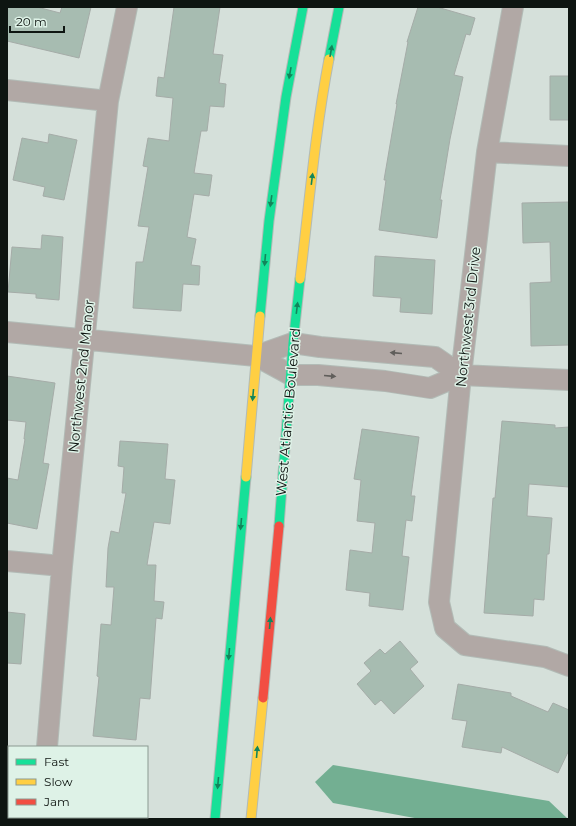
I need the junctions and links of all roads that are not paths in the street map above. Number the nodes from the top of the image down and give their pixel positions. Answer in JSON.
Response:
{"nodes":[{"id":1,"x":127,"y":7,"type":"edge"},
{"id":2,"x":303,"y":7,"type":"edge"},
{"id":3,"x":339,"y":7,"type":"edge"},
{"id":4,"x":513,"y":7,"type":"edge"},
{"id":5,"x":7,"y":90,"type":"edge"},
{"id":6,"x":108,"y":101,"type":"junction"},
{"id":7,"x":487,"y":152,"type":"junction"},
{"id":8,"x":569,"y":156,"type":"edge"},
{"id":9,"x":7,"y":332,"type":"edge"},
{"id":10,"x":84,"y":340,"type":"junction"},
{"id":11,"x":293,"y":343,"type":"junction"},
{"id":12,"x":256,"y":356,"type":"junction"},
{"id":13,"x":291,"y":375,"type":"junction"},
{"id":14,"x":461,"y":375,"type":"junction"},
{"id":15,"x":569,"y":380,"type":"edge"},
{"id":16,"x":7,"y":561,"type":"edge"},
{"id":17,"x":62,"y":566,"type":"junction"},
{"id":18,"x":569,"y":666,"type":"edge"},
{"id":19,"x":47,"y":746,"type":"edge"},
{"id":20,"x":215,"y":819,"type":"edge"},
{"id":21,"x":251,"y":819,"type":"edge"}],
"edges":[{"from":1,"to":6,"type":"street","name":"Northwest 2nd Manor"},
{"from":2,"to":12,"type":"main road","one_way":true},
{"from":11,"to":3,"type":"main road","name":"West Atlantic Boulevard","one_way":true},
{"from":4,"to":7,"type":"street","name":"Northwest 3rd Drive"},
{"from":5,"to":6,"type":"street"},
{"from":6,"to":10,"type":"street","name":"Northwest 2nd Manor"},
{"from":7,"to":8,"type":"street"},
{"from":7,"to":14,"type":"street","name":"Northwest 3rd Drive"},
{"from":9,"to":10,"type":"street"},
{"from":10,"to":12,"type":"street"},
{"from":10,"to":17,"type":"street","name":"Northwest 2nd Manor"},
{"from":11,"to":12,"type":"street"},
{"from":11,"to":13,"type":"main road","name":"West Atlantic Boulevard"},
{"from":14,"to":11,"type":"street","one_way":true},
{"from":12,"to":13,"type":"street"},
{"from":12,"to":20,"type":"main road","one_way":true},
{"from":13,"to":14,"type":"street","one_way":true},
{"from":21,"to":13,"type":"main road","name":"West Atlantic Boulevard","one_way":true},
{"from":14,"to":15,"type":"street"},
{"from":14,"to":18,"type":"street","name":"Northwest 3rd Drive"},
{"from":16,"to":17,"type":"street"},
{"from":17,"to":19,"type":"street","name":"Northwest 2nd Manor"}]}
